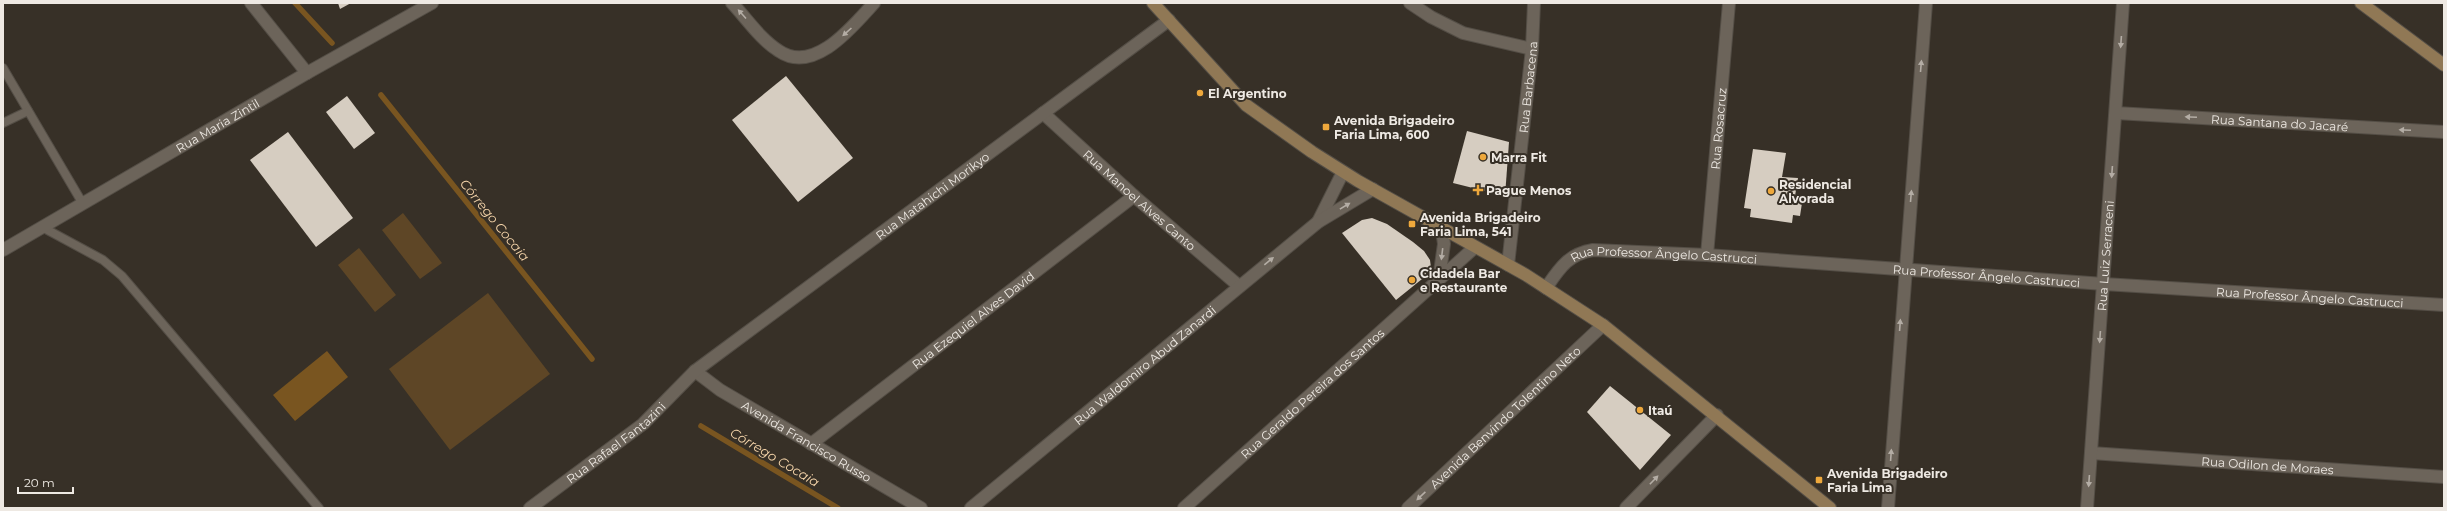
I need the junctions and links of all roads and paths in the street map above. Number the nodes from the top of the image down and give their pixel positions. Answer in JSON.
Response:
{"nodes":[{"id":1,"x":251,"y":3,"type":"edge"},
{"id":2,"x":432,"y":3,"type":"edge"},
{"id":3,"x":732,"y":3,"type":"edge"},
{"id":4,"x":874,"y":3,"type":"edge"},
{"id":5,"x":1154,"y":3,"type":"edge"},
{"id":6,"x":1163,"y":3,"type":"edge"},
{"id":7,"x":1410,"y":3,"type":"edge"},
{"id":8,"x":1534,"y":3,"type":"edge"},
{"id":9,"x":1730,"y":3,"type":"edge"},
{"id":10,"x":1926,"y":3,"type":"edge"},
{"id":11,"x":2123,"y":3,"type":"edge"},
{"id":12,"x":2361,"y":3,"type":"edge"},
{"id":13,"x":1167,"y":17,"type":"junction"},
{"id":14,"x":1532,"y":49,"type":"junction"},
{"id":15,"x":2444,"y":65,"type":"edge"},
{"id":16,"x":3,"y":68,"type":"edge"},
{"id":17,"x":307,"y":73,"type":"junction"},
{"id":18,"x":28,"y":111,"type":"junction"},
{"id":19,"x":1043,"y":113,"type":"junction"},
{"id":20,"x":2116,"y":113,"type":"junction"},
{"id":21,"x":3,"y":124,"type":"edge"},
{"id":22,"x":2444,"y":132,"type":"edge"},
{"id":23,"x":1343,"y":172,"type":"junction"},
{"id":24,"x":1373,"y":189,"type":"junction"},
{"id":25,"x":1134,"y":196,"type":"junction"},
{"id":26,"x":83,"y":204,"type":"junction"},
{"id":27,"x":1318,"y":222,"type":"junction"},
{"id":28,"x":42,"y":227,"type":"junction"},
{"id":29,"x":1442,"y":229,"type":"junction"},
{"id":30,"x":1474,"y":248,"type":"junction"},
{"id":31,"x":3,"y":250,"type":"edge"},
{"id":32,"x":1707,"y":255,"type":"junction"},
{"id":33,"x":1508,"y":265,"type":"junction"},
{"id":34,"x":1905,"y":269,"type":"junction"},
{"id":35,"x":1439,"y":279,"type":"junction"},
{"id":36,"x":2104,"y":284,"type":"junction"},
{"id":37,"x":1239,"y":286,"type":"junction"},
{"id":38,"x":1546,"y":288,"type":"junction"},
{"id":39,"x":2444,"y":305,"type":"edge"},
{"id":40,"x":1603,"y":325,"type":"junction"},
{"id":41,"x":695,"y":371,"type":"junction"},
{"id":42,"x":1717,"y":415,"type":"junction"},
{"id":43,"x":811,"y":444,"type":"junction"},
{"id":44,"x":2091,"y":453,"type":"junction"},
{"id":45,"x":2444,"y":477,"type":"edge"},
{"id":46,"x":319,"y":508,"type":"edge"},
{"id":47,"x":530,"y":508,"type":"edge"},
{"id":48,"x":921,"y":508,"type":"edge"},
{"id":49,"x":971,"y":508,"type":"edge"},
{"id":50,"x":1184,"y":508,"type":"edge"},
{"id":51,"x":1408,"y":508,"type":"edge"},
{"id":52,"x":1626,"y":508,"type":"edge"},
{"id":53,"x":1830,"y":508,"type":"edge"},
{"id":54,"x":1888,"y":508,"type":"edge"},
{"id":55,"x":2087,"y":508,"type":"edge"}],
"edges":[{"from":1,"to":17,"type":"street"},
{"from":2,"to":17,"type":"street","name":"Rua Maria Zintil"},
{"from":4,"to":3,"type":"street","one_way":true},
{"from":5,"to":13,"type":"main road"},
{"from":6,"to":13,"type":"main road"},
{"from":7,"to":14,"type":"street"},
{"from":8,"to":14,"type":"street","name":"Rua Barbacena"},
{"from":9,"to":32,"type":"street","name":"Rua Rosacruz"},
{"from":34,"to":10,"type":"street","one_way":true},
{"from":11,"to":20,"type":"street","name":"Rua Luiz Serraceni","one_way":true},
{"from":12,"to":15,"type":"main road"},
{"from":13,"to":19,"type":"street","name":"Rua Matahichi Morikyo"},
{"from":13,"to":23,"type":"main road"},
{"from":14,"to":33,"type":"street","name":"Rua Barbacena"},
{"from":16,"to":18,"type":"lane"},
{"from":17,"to":26,"type":"street","name":"Rua Maria Zintil"},
{"from":18,"to":21,"type":"lane"},
{"from":18,"to":26,"type":"lane"},
{"from":19,"to":25,"type":"street","name":"Rua Manoel Alves Canto"},
{"from":19,"to":41,"type":"street","name":"Rua Matahichi Morikyo"},
{"from":22,"to":20,"type":"street","name":"Rua Santana do Jacaré","one_way":true},
{"from":20,"to":36,"type":"street","name":"Rua Luiz Serraceni","one_way":true},
{"from":23,"to":24,"type":"main road"},
{"from":23,"to":27,"type":"street","name":"Rua Waldomiro Abud Zanardi"},
{"from":27,"to":24,"type":"street","name":"Rua Waldomiro Abud Zanardi","one_way":true},
{"from":24,"to":29,"type":"main road"},
{"from":25,"to":37,"type":"street","name":"Rua Manoel Alves Canto"},
{"from":25,"to":43,"type":"street","name":"Rua Ezequiel Alves David"},
{"from":26,"to":28,"type":"street","name":"Rua Maria Zintil"},
{"from":37,"to":27,"type":"street","name":"Rua Waldomiro Abud Zanardi","one_way":true},
{"from":28,"to":31,"type":"street","name":"Rua Maria Zintil"},
{"from":28,"to":46,"type":"lane"},
{"from":29,"to":30,"type":"main road"},
{"from":29,"to":35,"type":"street","one_way":true},
{"from":30,"to":33,"type":"main road"},
{"from":30,"to":35,"type":"street","name":"Rua Geraldo Pereira dos Santos"},
{"from":32,"to":34,"type":"street","name":"Rua Professor Ângelo Castrucci"},
{"from":32,"to":38,"type":"street","name":"Rua Professor Ângelo Castrucci"},
{"from":33,"to":38,"type":"main road"},
{"from":34,"to":36,"type":"street","name":"Rua Professor Ângelo Castrucci"},
{"from":54,"to":34,"type":"street","one_way":true},
{"from":35,"to":50,"type":"street","name":"Rua Geraldo Pereira dos Santos"},
{"from":36,"to":39,"type":"street","name":"Rua Professor Ângelo Castrucci"},
{"from":36,"to":44,"type":"street","name":"Rua Luiz Serraceni","one_way":true},
{"from":37,"to":49,"type":"street","name":"Rua Waldomiro Abud Zanardi"},
{"from":38,"to":40,"type":"main road"},
{"from":40,"to":42,"type":"main road"},
{"from":40,"to":51,"type":"street","name":"Avenida Benvindo Tolentino Neto","one_way":true},
{"from":41,"to":43,"type":"street","name":"Avenida Francisco Russo"},
{"from":41,"to":47,"type":"street","name":"Rua Rafael Fantazini"},
{"from":52,"to":42,"type":"street","one_way":true},
{"from":42,"to":53,"type":"main road"},
{"from":43,"to":48,"type":"street","name":"Avenida Francisco Russo"},
{"from":44,"to":45,"type":"street","name":"Rua Odilon de Moraes"},
{"from":44,"to":55,"type":"street","name":"Rua Luiz Serraceni","one_way":true}]}
